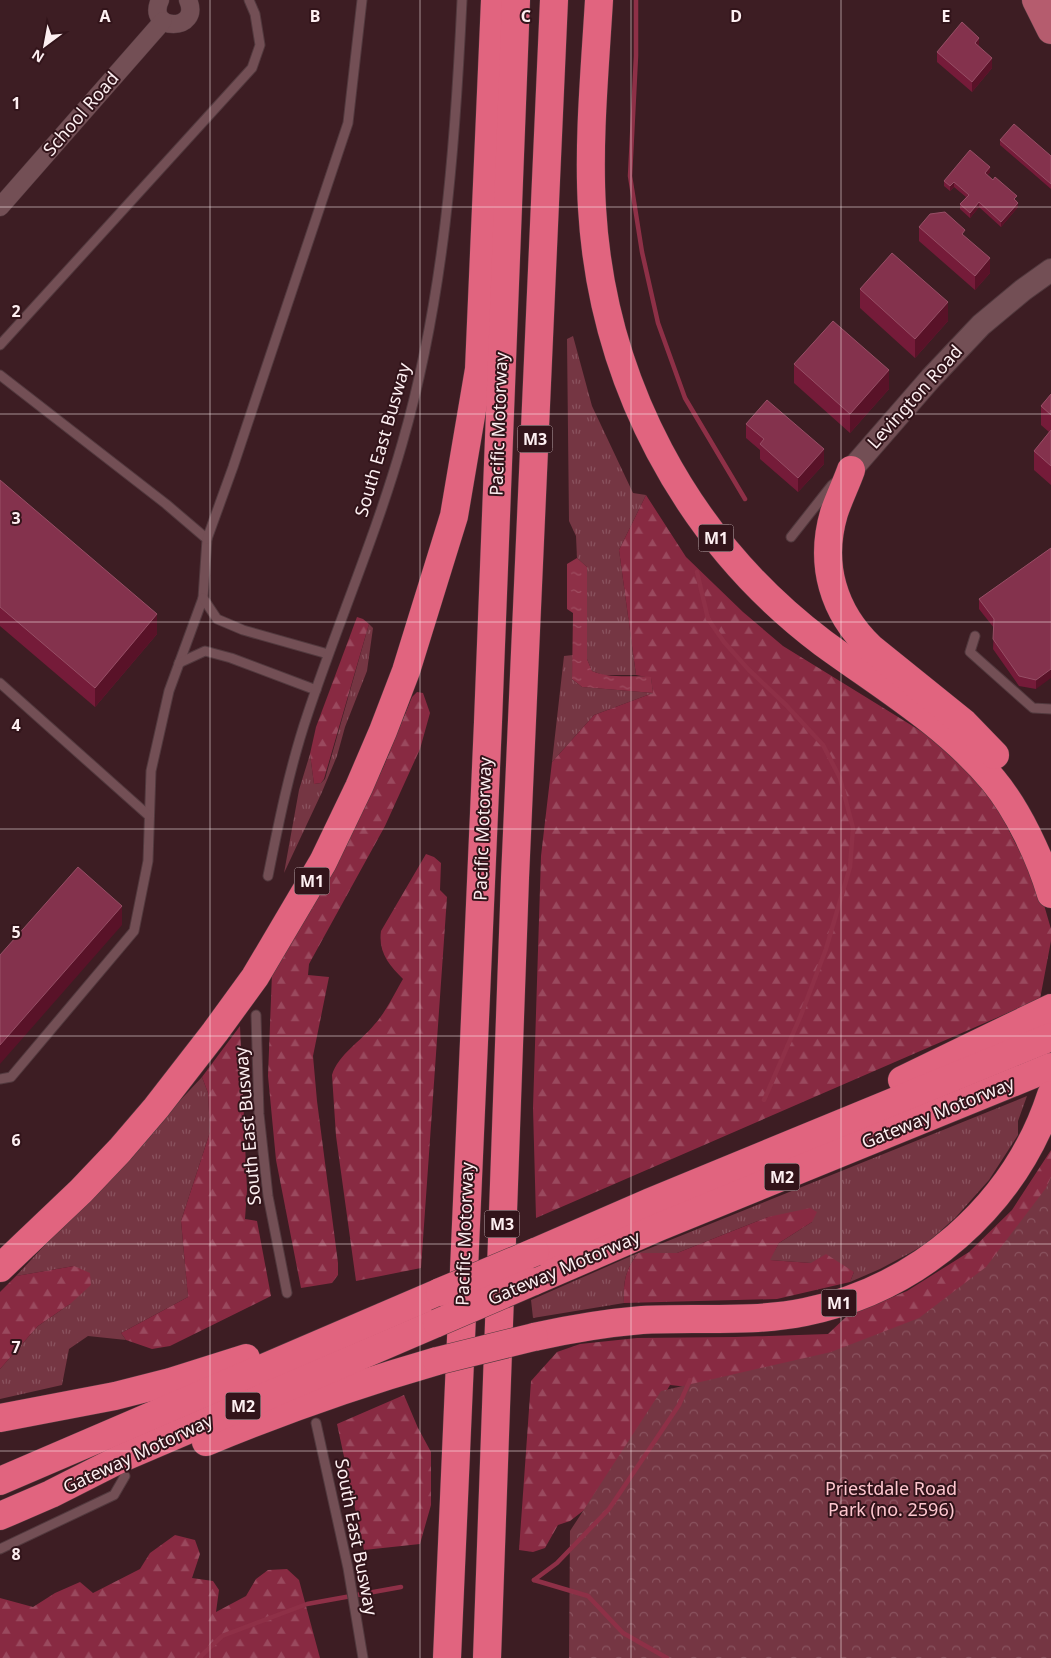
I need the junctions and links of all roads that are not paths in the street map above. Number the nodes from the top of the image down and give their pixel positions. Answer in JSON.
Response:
{"nodes":[{"id":1,"x":160,"y":0,"type":"edge"},
{"id":2,"x":188,"y":0,"type":"edge"},
{"id":3,"x":249,"y":0,"type":"edge"},
{"id":4,"x":362,"y":0,"type":"edge"},
{"id":5,"x":462,"y":0,"type":"edge"},
{"id":6,"x":495,"y":0,"type":"edge"},
{"id":7,"x":516,"y":0,"type":"edge"},
{"id":8,"x":554,"y":0,"type":"edge"},
{"id":9,"x":599,"y":0,"type":"edge"},
{"id":10,"x":1036,"y":0,"type":"edge"},
{"id":11,"x":163,"y":21,"type":"junction"},
{"id":12,"x":1051,"y":30,"type":"edge"},
{"id":13,"x":0,"y":207,"type":"edge"},
{"id":14,"x":1051,"y":270,"type":"edge"},
{"id":15,"x":0,"y":345,"type":"edge"},
{"id":16,"x":0,"y":375,"type":"edge"},
{"id":17,"x":851,"y":470,"type":"junction"},
{"id":18,"x":791,"y":537,"type":"dead end"},
{"id":19,"x":207,"y":539,"type":"junction"},
{"id":20,"x":202,"y":598,"type":"junction"},
{"id":21,"x":975,"y":636,"type":"dead end"},
{"id":22,"x":328,"y":654,"type":"junction"},
{"id":23,"x":179,"y":663,"type":"junction"},
{"id":24,"x":0,"y":683,"type":"edge"},
{"id":25,"x":316,"y":690,"type":"junction"},
{"id":26,"x":1051,"y":709,"type":"edge"},
{"id":27,"x":148,"y":815,"type":"junction"},
{"id":28,"x":1051,"y":848,"type":"edge"},
{"id":29,"x":268,"y":876,"type":"dead end"},
{"id":30,"x":1051,"y":894,"type":"edge"},
{"id":31,"x":1045,"y":1011,"type":"edge"},
{"id":32,"x":256,"y":1015,"type":"dead end"},
{"id":33,"x":1045,"y":1040,"type":"edge"},
{"id":34,"x":1042,"y":1070,"type":"edge"},
{"id":35,"x":185,"y":1072,"type":"junction"},
{"id":36,"x":0,"y":1079,"type":"edge"},
{"id":37,"x":1051,"y":1095,"type":"edge"},
{"id":38,"x":854,"y":1118,"type":"junction"},
{"id":39,"x":0,"y":1243,"type":"edge"},
{"id":40,"x":0,"y":1268,"type":"edge"},
{"id":41,"x":287,"y":1294,"type":"dead end"},
{"id":42,"x":343,"y":1334,"type":"junction"},
{"id":43,"x":0,"y":1418,"type":"edge"},
{"id":44,"x":316,"y":1423,"type":"dead end"},
{"id":45,"x":125,"y":1476,"type":"junction"},
{"id":46,"x":0,"y":1481,"type":"edge"},
{"id":47,"x":51,"y":1494,"type":"junction"},
{"id":48,"x":0,"y":1516,"type":"edge"},
{"id":49,"x":0,"y":1549,"type":"edge"},
{"id":50,"x":362,"y":1658,"type":"edge"},
{"id":51,"x":447,"y":1658,"type":"edge"},
{"id":52,"x":488,"y":1658,"type":"edge"}],
"edges":[{"from":1,"to":11,"type":"street"},
{"from":2,"to":11,"type":"street"},
{"from":3,"to":15,"type":"lane"},
{"from":4,"to":19,"type":"lane"},
{"from":5,"to":22,"type":"lane","name":"South East Busway"},
{"from":6,"to":35,"type":"highway","number":"M1"},
{"from":7,"to":51,"type":"highway","name":"Pacific Motorway","number":"M3"},
{"from":8,"to":52,"type":"highway","name":"Pacific Motorway","number":"M3"},
{"from":9,"to":30,"type":"highway","number":"M1"},
{"from":10,"to":12,"type":"main road"},
{"from":11,"to":13,"type":"street","name":"School Road"},
{"from":14,"to":17,"type":"street","name":"Levington Road"},
{"from":16,"to":19,"type":"lane"},
{"from":17,"to":18,"type":"lane","name":"Levington Road"},
{"from":17,"to":28,"type":"highway"},
{"from":19,"to":20,"type":"lane"},
{"from":20,"to":22,"type":"lane"},
{"from":20,"to":23,"type":"lane"},
{"from":21,"to":26,"type":"lane"},
{"from":22,"to":25,"type":"lane","name":"South East Busway"},
{"from":23,"to":25,"type":"lane"},
{"from":23,"to":27,"type":"lane"},
{"from":24,"to":27,"type":"lane"},
{"from":25,"to":29,"type":"lane","name":"South East Busway"},
{"from":27,"to":36,"type":"lane"},
{"from":31,"to":38,"type":"highway"},
{"from":32,"to":41,"type":"lane","name":"South East Busway"},
{"from":33,"to":38,"type":"highway","name":"Gateway Motorway","number":"M2"},
{"from":34,"to":47,"type":"highway","name":"Gateway Motorway","number":"M2","bridge":true},
{"from":35,"to":39,"type":"highway"},
{"from":35,"to":40,"type":"highway","number":"M1"},
{"from":37,"to":45,"type":"highway","number":"M1","bridge":true},
{"from":38,"to":42,"type":"highway","name":"Gateway Motorway","number":"M2","bridge":true},
{"from":42,"to":43,"type":"highway"},
{"from":42,"to":46,"type":"highway","name":"Gateway Motorway","number":"M2"},
{"from":44,"to":50,"type":"lane","name":"South East Busway"},
{"from":45,"to":47,"type":"highway","number":"M1"},
{"from":45,"to":49,"type":"lane"},
{"from":47,"to":48,"type":"highway","name":"Gateway Motorway","number":"M1"}]}
